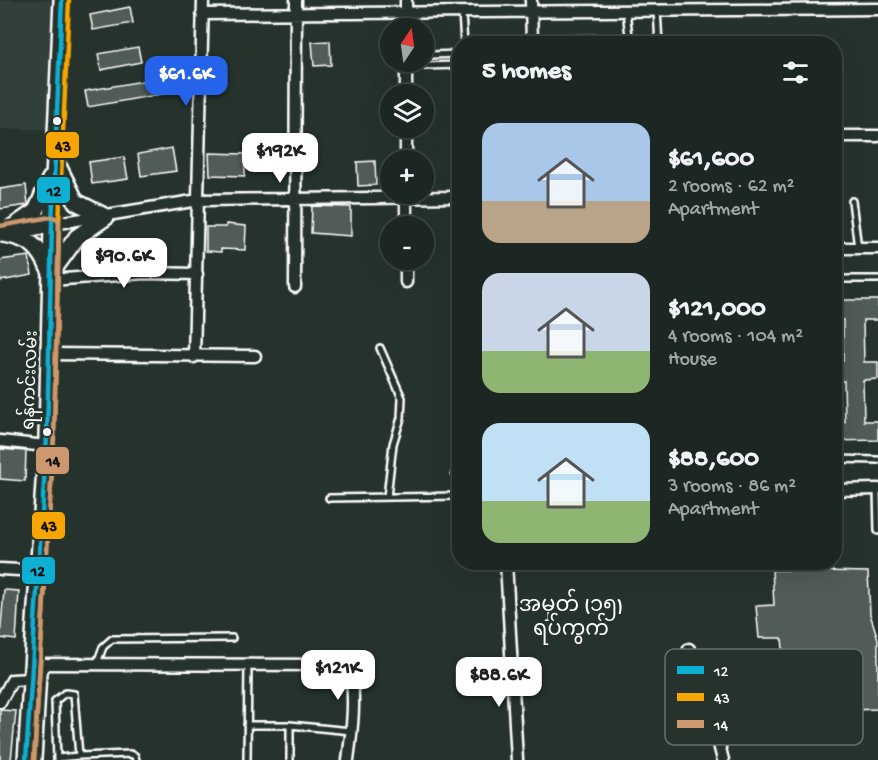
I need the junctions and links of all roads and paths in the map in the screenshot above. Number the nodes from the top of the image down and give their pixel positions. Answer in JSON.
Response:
{"nodes":[{"id":1,"x":62,"y":0,"type":"edge"},
{"id":2,"x":202,"y":0,"type":"edge"},
{"id":3,"x":296,"y":0,"type":"edge"},
{"id":4,"x":406,"y":0,"type":"edge"},
{"id":5,"x":531,"y":0,"type":"edge"},
{"id":6,"x":790,"y":4,"type":"edge"},
{"id":7,"x":849,"y":4,"type":"edge"},
{"id":8,"x":701,"y":5,"type":"edge"},
{"id":9,"x":878,"y":9,"type":"edge"},
{"id":10,"x":657,"y":10,"type":"junction"},
{"id":11,"x":627,"y":11,"type":"junction"},
{"id":12,"x":531,"y":12,"type":"junction"},
{"id":13,"x":462,"y":13,"type":"junction"},
{"id":14,"x":202,"y":14,"type":"junction"},
{"id":15,"x":296,"y":14,"type":"junction"},
{"id":16,"x":406,"y":14,"type":"junction"},
{"id":17,"x":406,"y":18,"type":"edge"},
{"id":18,"x":463,"y":36,"type":"edge"},
{"id":19,"x":532,"y":36,"type":"edge"},
{"id":20,"x":629,"y":36,"type":"edge"},
{"id":21,"x":659,"y":36,"type":"edge"},
{"id":22,"x":452,"y":54,"type":"edge"},
{"id":23,"x":434,"y":55,"type":"edge"},
{"id":24,"x":452,"y":65,"type":"edge"},
{"id":25,"x":434,"y":66,"type":"edge"},
{"id":26,"x":878,"y":135,"type":"edge"},
{"id":27,"x":842,"y":136,"type":"edge"},
{"id":28,"x":56,"y":160,"type":"junction"},
{"id":29,"x":380,"y":196,"type":"edge"},
{"id":30,"x":434,"y":196,"type":"edge"},
{"id":31,"x":452,"y":197,"type":"edge"},
{"id":32,"x":296,"y":198,"type":"junction"},
{"id":33,"x":199,"y":200,"type":"junction"},
{"id":34,"x":852,"y":201,"type":"dead end"},
{"id":35,"x":106,"y":217,"type":"junction"},
{"id":36,"x":52,"y":224,"type":"junction"},
{"id":37,"x":1,"y":234,"type":"edge"},
{"id":38,"x":842,"y":248,"type":"edge"},
{"id":39,"x":858,"y":248,"type":"junction"},
{"id":40,"x":878,"y":248,"type":"edge"},
{"id":41,"x":406,"y":270,"type":"edge"},
{"id":42,"x":197,"y":274,"type":"junction"},
{"id":43,"x":51,"y":277,"type":"junction"},
{"id":44,"x":842,"y":279,"type":"edge"},
{"id":45,"x":878,"y":279,"type":"edge"},
{"id":46,"x":406,"y":282,"type":"dead end"},
{"id":47,"x":295,"y":287,"type":"dead end"},
{"id":48,"x":380,"y":348,"type":"dead end"},
{"id":49,"x":50,"y":354,"type":"junction"},
{"id":50,"x":255,"y":356,"type":"dead end"},
{"id":51,"x":194,"y":357,"type":"junction"},
{"id":52,"x":0,"y":441,"type":"edge"},
{"id":53,"x":46,"y":446,"type":"junction"},
{"id":54,"x":842,"y":459,"type":"edge"},
{"id":55,"x":878,"y":460,"type":"edge"},
{"id":56,"x":878,"y":489,"type":"edge"},
{"id":57,"x":842,"y":490,"type":"edge"},
{"id":58,"x":452,"y":496,"type":"edge"},
{"id":59,"x":387,"y":497,"type":"junction"},
{"id":60,"x":329,"y":498,"type":"dead end"},
{"id":61,"x":878,"y":531,"type":"edge"},
{"id":62,"x":0,"y":569,"type":"edge"},
{"id":63,"x":507,"y":570,"type":"edge"},
{"id":64,"x":39,"y":572,"type":"junction"},
{"id":65,"x":232,"y":638,"type":"dead end"},
{"id":66,"x":97,"y":663,"type":"junction"},
{"id":67,"x":49,"y":664,"type":"junction"},
{"id":68,"x":248,"y":664,"type":"junction"},
{"id":69,"x":31,"y":671,"type":"junction"},
{"id":70,"x":0,"y":702,"type":"edge"},
{"id":71,"x":248,"y":725,"type":"junction"},
{"id":72,"x":290,"y":725,"type":"junction"},
{"id":73,"x":352,"y":732,"type":"junction"},
{"id":74,"x":719,"y":745,"type":"edge"},
{"id":75,"x":79,"y":756,"type":"junction"},
{"id":76,"x":57,"y":759,"type":"edge"},
{"id":77,"x":26,"y":760,"type":"edge"},
{"id":78,"x":38,"y":760,"type":"edge"},
{"id":79,"x":136,"y":760,"type":"edge"},
{"id":80,"x":248,"y":760,"type":"edge"},
{"id":81,"x":290,"y":760,"type":"edge"},
{"id":82,"x":348,"y":760,"type":"edge"},
{"id":83,"x":517,"y":760,"type":"edge"},
{"id":84,"x":723,"y":760,"type":"edge"}],
"edges":[{"from":1,"to":28,"type":"main road","name":"ရန်ကင်းလမ်း"},
{"from":2,"to":14,"type":"street"},
{"from":3,"to":15,"type":"street"},
{"from":4,"to":16,"type":"street"},
{"from":5,"to":12,"type":"street"},
{"from":6,"to":7,"type":"street"},
{"from":6,"to":8,"type":"street"},
{"from":7,"to":9,"type":"street"},
{"from":8,"to":10,"type":"street"},
{"from":10,"to":11,"type":"street"},
{"from":10,"to":21,"type":"lane"},
{"from":11,"to":12,"type":"street"},
{"from":11,"to":20,"type":"lane"},
{"from":12,"to":13,"type":"street"},
{"from":12,"to":19,"type":"street"},
{"from":13,"to":16,"type":"street"},
{"from":13,"to":18,"type":"lane"},
{"from":14,"to":15,"type":"street"},
{"from":14,"to":33,"type":"street"},
{"from":15,"to":16,"type":"street"},
{"from":15,"to":32,"type":"street"},
{"from":16,"to":17,"type":"street"},
{"from":22,"to":23,"type":"lane"},
{"from":24,"to":25,"type":"lane"},
{"from":26,"to":27,"type":"street"},
{"from":28,"to":35,"type":"main road"},
{"from":28,"to":36,"type":"main road","name":"ရန်ကင်းလမ်း"},
{"from":28,"to":37,"type":"main road"},
{"from":29,"to":32,"type":"street"},
{"from":30,"to":31,"type":"street"},
{"from":32,"to":33,"type":"street"},
{"from":32,"to":47,"type":"street"},
{"from":33,"to":35,"type":"street"},
{"from":33,"to":42,"type":"street"},
{"from":34,"to":39,"type":"lane"},
{"from":35,"to":36,"type":"street"},
{"from":35,"to":43,"type":"main road"},
{"from":36,"to":37,"type":"main road"},
{"from":36,"to":43,"type":"main road","name":"ရန်ကင်းလမ်း"},
{"from":37,"to":43,"type":"main road"},
{"from":38,"to":39,"type":"street"},
{"from":39,"to":40,"type":"street"},
{"from":41,"to":46,"type":"street"},
{"from":42,"to":43,"type":"street"},
{"from":42,"to":51,"type":"street"},
{"from":43,"to":49,"type":"main road","name":"ရန်ကင်းလမ်း"},
{"from":44,"to":45,"type":"lane"},
{"from":48,"to":59,"type":"lane"},
{"from":49,"to":51,"type":"street"},
{"from":49,"to":53,"type":"main road","name":"ရန်ကင်းလမ်း"},
{"from":50,"to":51,"type":"street"},
{"from":52,"to":53,"type":"street"},
{"from":53,"to":64,"type":"main road","name":"ရန်ကင်းလမ်း"},
{"from":54,"to":55,"type":"lane"},
{"from":56,"to":57,"type":"street"},
{"from":56,"to":61,"type":"lane"},
{"from":58,"to":59,"type":"lane"},
{"from":59,"to":60,"type":"lane"},
{"from":62,"to":64,"type":"street"},
{"from":63,"to":83,"type":"street"},
{"from":64,"to":69,"type":"main road","name":"ရန်ကင်းလမ်း"},
{"from":65,"to":66,"type":"lane"},
{"from":66,"to":67,"type":"street"},
{"from":66,"to":68,"type":"street"},
{"from":67,"to":69,"type":"street"},
{"from":67,"to":78,"type":"lane"},
{"from":68,"to":71,"type":"lane"},
{"from":68,"to":73,"type":"street"},
{"from":69,"to":70,"type":"street"},
{"from":69,"to":77,"type":"main road","name":"ရန်ကင်းလမ်း"},
{"from":71,"to":72,"type":"lane"},
{"from":71,"to":80,"type":"lane"},
{"from":72,"to":73,"type":"lane"},
{"from":72,"to":81,"type":"lane"},
{"from":73,"to":82,"type":"street"},
{"from":74,"to":84,"type":"street"},
{"from":75,"to":76,"type":"lane"},
{"from":75,"to":76,"type":"lane"},
{"from":75,"to":79,"type":"lane"}]}
